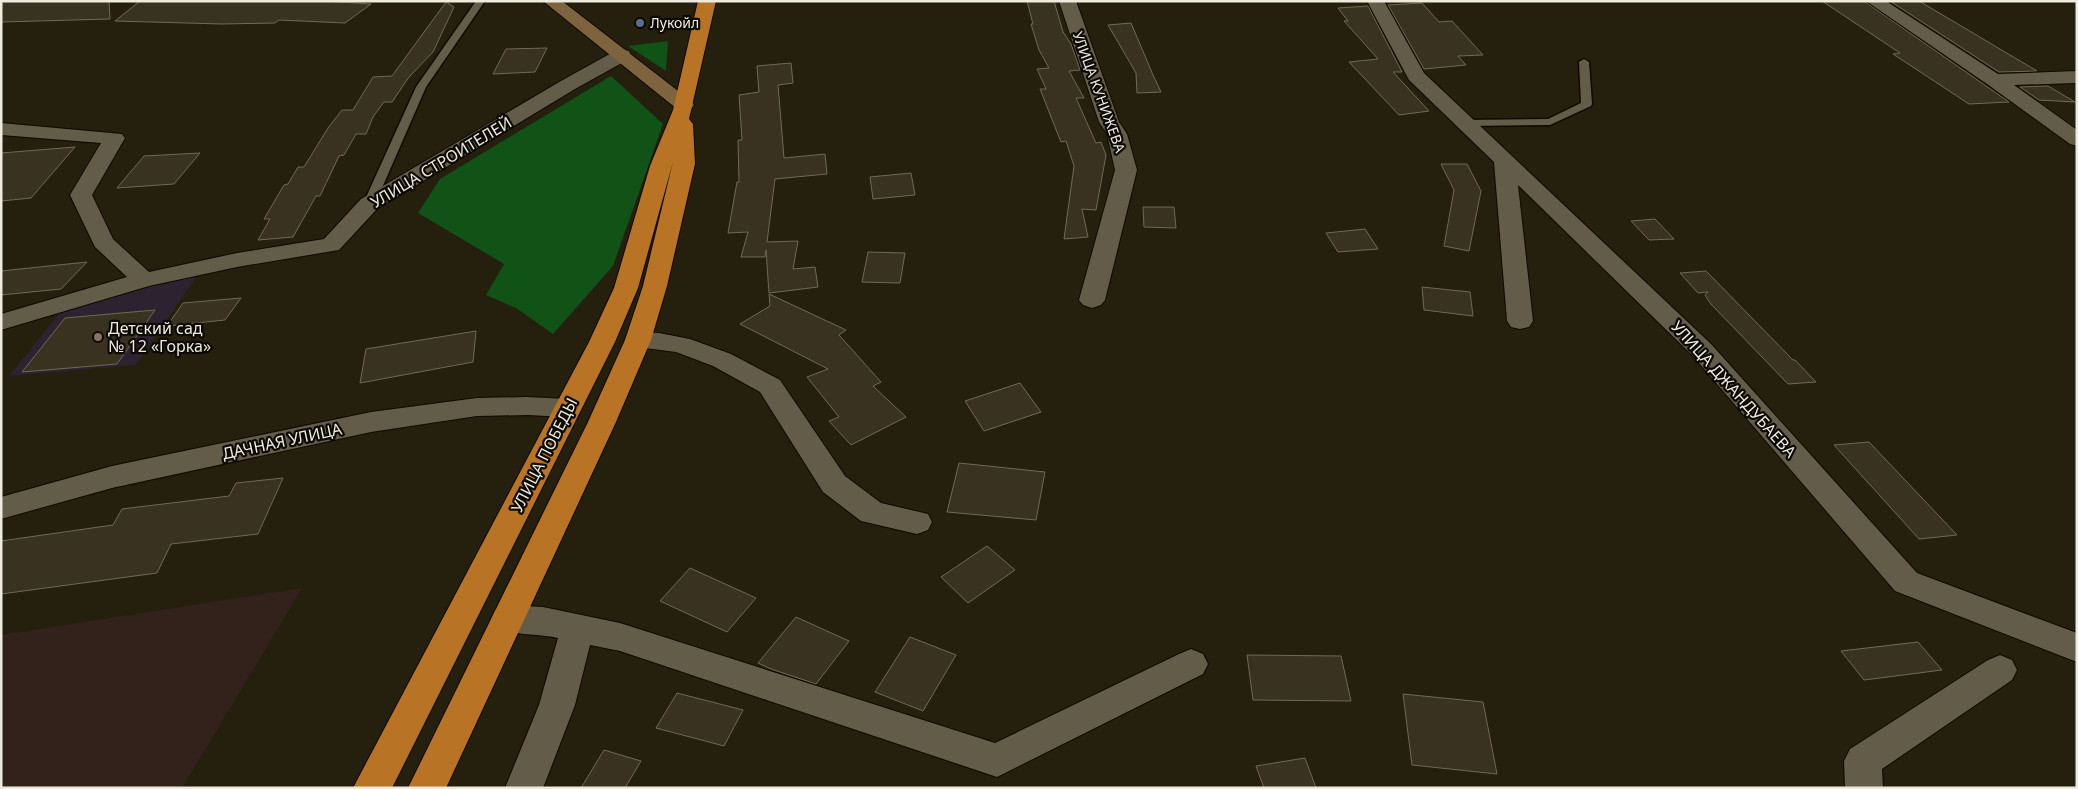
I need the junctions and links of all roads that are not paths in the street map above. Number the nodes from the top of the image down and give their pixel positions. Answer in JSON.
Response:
{"nodes":[{"id":1,"x":481,"y":1,"type":"edge"},
{"id":2,"x":551,"y":1,"type":"edge"},
{"id":3,"x":707,"y":1,"type":"edge"},
{"id":4,"x":1067,"y":1,"type":"edge"},
{"id":5,"x":1375,"y":1,"type":"edge"},
{"id":6,"x":1874,"y":1,"type":"edge"},
{"id":7,"x":622,"y":55,"type":"junction"},
{"id":8,"x":1584,"y":62,"type":"dead end"},
{"id":9,"x":2077,"y":77,"type":"edge"},
{"id":10,"x":1994,"y":80,"type":"junction"},
{"id":11,"x":684,"y":107,"type":"junction"},
{"id":12,"x":1465,"y":123,"type":"junction"},
{"id":13,"x":1,"y":129,"type":"edge"},
{"id":14,"x":2077,"y":140,"type":"edge"},
{"id":15,"x":1504,"y":160,"type":"junction"},
{"id":16,"x":369,"y":204,"type":"junction"},
{"id":17,"x":144,"y":280,"type":"junction"},
{"id":18,"x":1092,"y":300,"type":"dead end"},
{"id":19,"x":1520,"y":321,"type":"dead end"},
{"id":20,"x":1,"y":322,"type":"edge"},
{"id":21,"x":638,"y":340,"type":"junction"},
{"id":22,"x":567,"y":408,"type":"junction"},
{"id":23,"x":1,"y":508,"type":"edge"},
{"id":24,"x":916,"y":522,"type":"dead end"},
{"id":25,"x":508,"y":619,"type":"junction"},
{"id":26,"x":578,"y":628,"type":"junction"},
{"id":27,"x":2077,"y":648,"type":"edge"},
{"id":28,"x":1191,"y":664,"type":"dead end"},
{"id":29,"x":2000,"y":670,"type":"dead end"},
{"id":30,"x":372,"y":788,"type":"edge"},
{"id":31,"x":426,"y":788,"type":"edge"},
{"id":32,"x":524,"y":788,"type":"edge"},
{"id":33,"x":1864,"y":788,"type":"edge"}],
"edges":[{"from":1,"to":16,"type":"lane"},
{"from":2,"to":7,"type":"main road"},
{"from":3,"to":11,"type":"highway","name":"УЛИЦА ПОБЕДЫ"},
{"from":4,"to":18,"type":"street","name":"УЛИЦА КУНИЖЕВА"},
{"from":5,"to":12,"type":"street","name":"УЛИЦА ДЖАНДУБАЕВА"},
{"from":6,"to":10,"type":"street"},
{"from":7,"to":11,"type":"main road"},
{"from":7,"to":16,"type":"street","name":"УЛИЦА СТРОИТЕЛЕЙ"},
{"from":8,"to":12,"type":"lane"},
{"from":9,"to":10,"type":"street"},
{"from":10,"to":14,"type":"street"},
{"from":11,"to":21,"type":"highway","name":"УЛИЦА ПОБЕДЫ"},
{"from":11,"to":22,"type":"highway","name":"УЛИЦА ПОБЕДЫ"},
{"from":12,"to":15,"type":"street","name":"УЛИЦА ДЖАНДУБАЕВА"},
{"from":13,"to":17,"type":"street"},
{"from":15,"to":19,"type":"street"},
{"from":15,"to":27,"type":"street","name":"УЛИЦА ДЖАНДУБАЕВА"},
{"from":16,"to":17,"type":"street","name":"УЛИЦА СТРОИТЕЛЕЙ"},
{"from":17,"to":20,"type":"street","name":"УЛИЦА СТРОИТЕЛЕЙ"},
{"from":21,"to":24,"type":"street"},
{"from":21,"to":25,"type":"highway","name":"УЛИЦА ПОБЕДЫ"},
{"from":22,"to":23,"type":"street","name":"ДАЧНАЯ УЛИЦА"},
{"from":22,"to":30,"type":"highway","name":"УЛИЦА ПОБЕДЫ"},
{"from":25,"to":26,"type":"street"},
{"from":25,"to":31,"type":"highway","name":"УЛИЦА ПОБЕДЫ"},
{"from":26,"to":28,"type":"street"},
{"from":26,"to":32,"type":"street"},
{"from":29,"to":33,"type":"street"}]}
